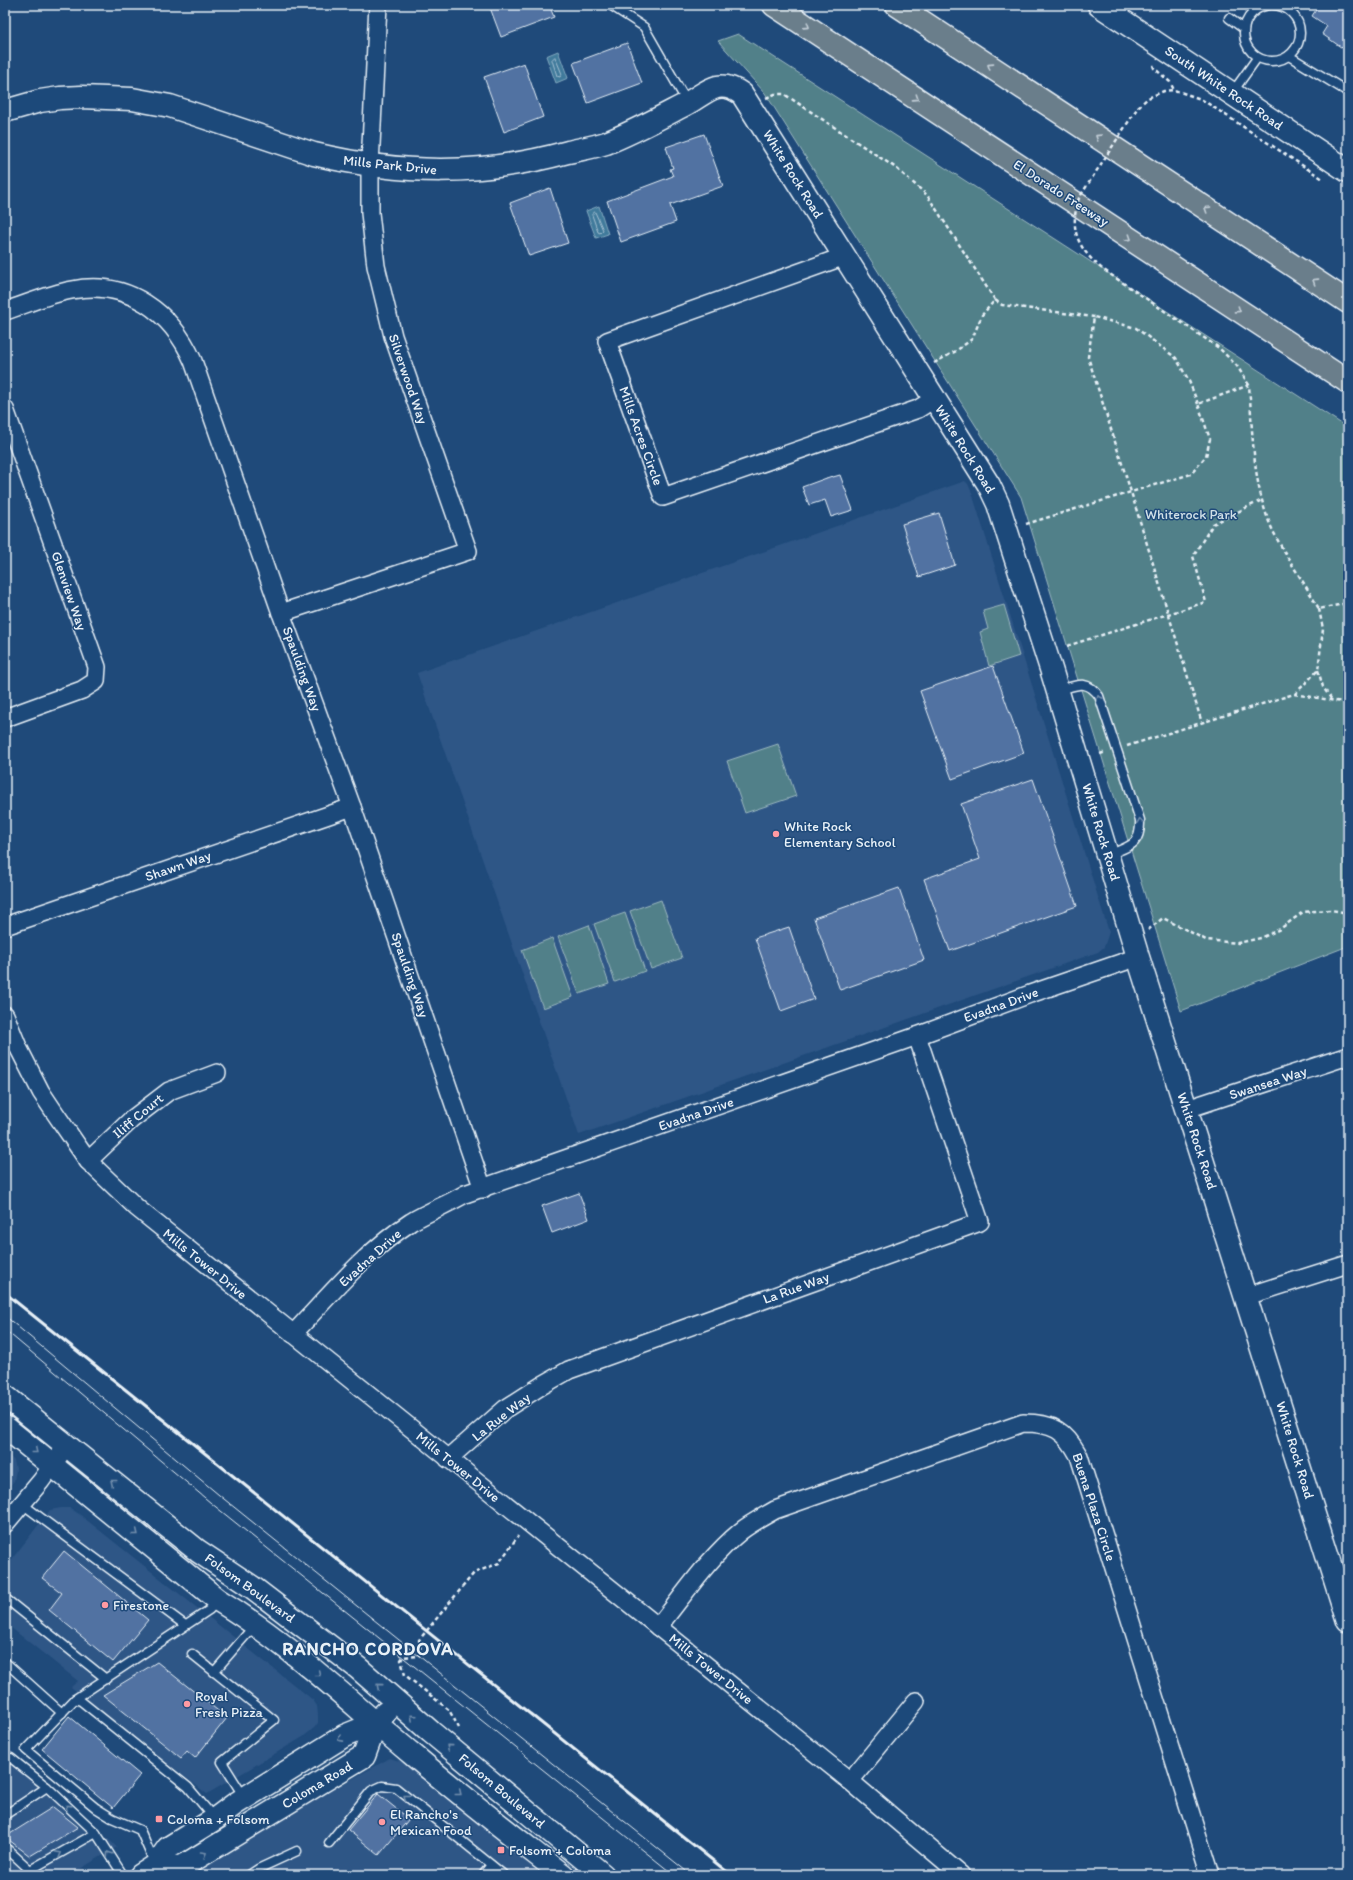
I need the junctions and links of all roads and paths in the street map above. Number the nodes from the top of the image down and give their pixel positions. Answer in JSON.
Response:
{"nodes":[{"id":1,"x":378,"y":5,"type":"edge"},
{"id":2,"x":610,"y":5,"type":"edge"},
{"id":3,"x":774,"y":5,"type":"edge"},
{"id":4,"x":897,"y":5,"type":"edge"},
{"id":5,"x":1099,"y":5,"type":"edge"},
{"id":6,"x":1229,"y":18,"type":"dead end"},
{"id":7,"x":1244,"y":29,"type":"junction"},
{"id":8,"x":1289,"y":56,"type":"junction"},
{"id":9,"x":1257,"y":58,"type":"junction"},
{"id":10,"x":1152,"y":61,"type":"dead end"},
{"id":11,"x":1174,"y":90,"type":"junction"},
{"id":12,"x":1348,"y":92,"type":"edge"},
{"id":13,"x":1231,"y":93,"type":"junction"},
{"id":14,"x":742,"y":94,"type":"joint"},
{"id":15,"x":765,"y":98,"type":"dead end"},
{"id":16,"x":687,"y":103,"type":"junction"},
{"id":17,"x":5,"y":111,"type":"edge"},
{"id":18,"x":370,"y":166,"type":"junction"},
{"id":19,"x":1348,"y":172,"type":"edge"},
{"id":20,"x":1323,"y":179,"type":"dead end"},
{"id":21,"x":845,"y":256,"type":"junction"},
{"id":22,"x":995,"y":300,"type":"junction"},
{"id":23,"x":1348,"y":302,"type":"edge"},
{"id":24,"x":5,"y":311,"type":"edge"},
{"id":25,"x":1094,"y":317,"type":"junction"},
{"id":26,"x":933,"y":364,"type":"dead end"},
{"id":27,"x":1348,"y":382,"type":"edge"},
{"id":28,"x":1248,"y":386,"type":"junction"},
{"id":29,"x":934,"y":399,"type":"junction"},
{"id":30,"x":1198,"y":404,"type":"junction"},
{"id":31,"x":5,"y":409,"type":"edge"},
{"id":32,"x":1130,"y":492,"type":"junction"},
{"id":33,"x":1262,"y":500,"type":"junction"},
{"id":34,"x":1026,"y":524,"type":"dead end"},
{"id":35,"x":1348,"y":603,"type":"edge"},
{"id":36,"x":1319,"y":609,"type":"junction"},
{"id":37,"x":281,"y":613,"type":"junction"},
{"id":38,"x":1169,"y":614,"type":"junction"},
{"id":39,"x":1067,"y":646,"type":"dead end"},
{"id":40,"x":1318,"y":670,"type":"junction"},
{"id":41,"x":1057,"y":690,"type":"junction"},
{"id":42,"x":1294,"y":694,"type":"junction"},
{"id":43,"x":1332,"y":700,"type":"junction"},
{"id":44,"x":1348,"y":703,"type":"edge"},
{"id":45,"x":5,"y":718,"type":"edge"},
{"id":46,"x":1202,"y":723,"type":"junction"},
{"id":47,"x":1126,"y":746,"type":"dead end"},
{"id":48,"x":352,"y":807,"type":"junction"},
{"id":49,"x":1108,"y":856,"type":"junction"},
{"id":50,"x":1348,"y":913,"type":"edge"},
{"id":51,"x":5,"y":926,"type":"edge"},
{"id":52,"x":1152,"y":927,"type":"dead end"},
{"id":53,"x":1138,"y":957,"type":"junction"},
{"id":54,"x":5,"y":1015,"type":"edge"},
{"id":55,"x":918,"y":1036,"type":"junction"},
{"id":56,"x":1348,"y":1056,"type":"edge"},
{"id":57,"x":217,"y":1073,"type":"dead end"},
{"id":58,"x":1187,"y":1109,"type":"junction"},
{"id":59,"x":88,"y":1161,"type":"junction"},
{"id":60,"x":483,"y":1189,"type":"junction"},
{"id":61,"x":1348,"y":1264,"type":"edge"},
{"id":62,"x":1247,"y":1296,"type":"junction"},
{"id":63,"x":293,"y":1334,"type":"junction"},
{"id":64,"x":5,"y":1396,"type":"edge"},
{"id":65,"x":5,"y":1427,"type":"edge"},
{"id":66,"x":67,"y":1445,"type":"junction"},
{"id":67,"x":448,"y":1459,"type":"junction"},
{"id":68,"x":53,"y":1465,"type":"junction"},
{"id":69,"x":21,"y":1503,"type":"junction"},
{"id":70,"x":528,"y":1523,"type":"junction"},
{"id":71,"x":5,"y":1524,"type":"edge"},
{"id":72,"x":5,"y":1598,"type":"edge"},
{"id":73,"x":218,"y":1600,"type":"junction"},
{"id":74,"x":1348,"y":1621,"type":"edge"},
{"id":75,"x":256,"y":1624,"type":"junction"},
{"id":76,"x":185,"y":1625,"type":"junction"},
{"id":77,"x":658,"y":1627,"type":"junction"},
{"id":78,"x":192,"y":1654,"type":"dead end"},
{"id":79,"x":5,"y":1662,"type":"edge"},
{"id":80,"x":214,"y":1672,"type":"junction"},
{"id":81,"x":405,"y":1675,"type":"junction"},
{"id":82,"x":106,"y":1679,"type":"junction"},
{"id":83,"x":398,"y":1691,"type":"junction"},
{"id":84,"x":76,"y":1699,"type":"junction"},
{"id":85,"x":916,"y":1701,"type":"dead end"},
{"id":86,"x":62,"y":1712,"type":"junction"},
{"id":87,"x":376,"y":1723,"type":"junction"},
{"id":88,"x":460,"y":1730,"type":"dead end"},
{"id":89,"x":5,"y":1761,"type":"edge"},
{"id":90,"x":850,"y":1781,"type":"junction"},
{"id":91,"x":47,"y":1787,"type":"junction"},
{"id":92,"x":245,"y":1798,"type":"junction"},
{"id":93,"x":5,"y":1815,"type":"edge"},
{"id":94,"x":215,"y":1819,"type":"junction"},
{"id":95,"x":96,"y":1833,"type":"junction"},
{"id":96,"x":329,"y":1843,"type":"dead end"},
{"id":97,"x":5,"y":1847,"type":"edge"},
{"id":98,"x":296,"y":1851,"type":"dead end"},
{"id":99,"x":491,"y":1865,"type":"junction"},
{"id":100,"x":554,"y":1870,"type":"edge"},
{"id":101,"x":148,"y":1871,"type":"edge"},
{"id":102,"x":123,"y":1875,"type":"edge"},
{"id":103,"x":249,"y":1875,"type":"edge"},
{"id":104,"x":483,"y":1875,"type":"edge"},
{"id":105,"x":504,"y":1875,"type":"edge"},
{"id":106,"x":603,"y":1875,"type":"edge"},
{"id":107,"x":961,"y":1875,"type":"edge"},
{"id":108,"x":1210,"y":1875,"type":"edge"}],
"edges":[{"from":1,"to":18,"type":"street","name":"Silverwood Way"},
{"from":2,"to":16,"type":"lane"},
{"from":3,"to":27,"type":"highway","name":"El Dorado Freeway","one_way":true},
{"from":23,"to":4,"type":"highway","one_way":true},
{"from":5,"to":13,"type":"street","name":"South White Rock Road"},
{"from":6,"to":7,"type":"lane"},
{"from":7,"to":8,"type":"lane"},
{"from":7,"to":9,"type":"lane"},
{"from":8,"to":9,"type":"lane"},
{"from":8,"to":12,"type":"lane"},
{"from":9,"to":13,"type":"lane"},
{"from":10,"to":11,"type":"path"},
{"from":11,"to":20,"type":"path","bridge":true},
{"from":11,"to":28,"type":"path","bridge":true},
{"from":13,"to":19,"type":"street","name":"South White Rock Road"},
{"from":14,"to":16,"type":"street","name":"Mills Park Drive"},
{"from":14,"to":21,"type":"street","name":"White Rock Road"},
{"from":15,"to":22,"type":"path"},
{"from":16,"to":18,"type":"street","name":"Mills Park Drive"},
{"from":17,"to":18,"type":"street","name":"Mills Park Drive"},
{"from":18,"to":37,"type":"street","name":"Silverwood Way"},
{"from":21,"to":29,"type":"street","name":"White Rock Road"},
{"from":21,"to":29,"type":"street","name":"Mills Acres Circle"},
{"from":22,"to":25,"type":"path"},
{"from":22,"to":26,"type":"path"},
{"from":24,"to":37,"type":"street","name":"Spaulding Way"},
{"from":25,"to":30,"type":"path"},
{"from":25,"to":32,"type":"path"},
{"from":28,"to":30,"type":"path"},
{"from":28,"to":33,"type":"path"},
{"from":29,"to":41,"type":"street","name":"White Rock Road"},
{"from":30,"to":32,"type":"path"},
{"from":31,"to":45,"type":"street","name":"Glenview Way"},
{"from":32,"to":34,"type":"path"},
{"from":32,"to":38,"type":"path"},
{"from":33,"to":36,"type":"path"},
{"from":33,"to":38,"type":"path"},
{"from":35,"to":36,"type":"path"},
{"from":36,"to":40,"type":"path"},
{"from":37,"to":48,"type":"street","name":"Spaulding Way"},
{"from":38,"to":39,"type":"path"},
{"from":38,"to":46,"type":"path"},
{"from":40,"to":42,"type":"path"},
{"from":40,"to":43,"type":"path"},
{"from":41,"to":49,"type":"street","name":"White Rock Road"},
{"from":49,"to":41,"type":"lane","one_way":true},
{"from":42,"to":43,"type":"path"},
{"from":42,"to":46,"type":"path"},
{"from":43,"to":44,"type":"path"},
{"from":46,"to":47,"type":"path"},
{"from":48,"to":51,"type":"street","name":"Shawn Way"},
{"from":48,"to":60,"type":"street","name":"Spaulding Way"},
{"from":49,"to":53,"type":"street","name":"White Rock Road"},
{"from":50,"to":52,"type":"path"},
{"from":53,"to":55,"type":"street","name":"Evadna Drive"},
{"from":53,"to":58,"type":"street","name":"White Rock Road"},
{"from":54,"to":59,"type":"street","name":"Mills Tower Drive"},
{"from":55,"to":60,"type":"street","name":"Evadna Drive"},
{"from":55,"to":67,"type":"street","name":"La Rue Way"},
{"from":56,"to":58,"type":"street","name":"Swansea Way"},
{"from":57,"to":59,"type":"street","name":"Iliff Court"},
{"from":58,"to":62,"type":"street","name":"White Rock Road"},
{"from":59,"to":63,"type":"street","name":"Mills Tower Drive"},
{"from":60,"to":63,"type":"street","name":"Evadna Drive"},
{"from":61,"to":62,"type":"street"},
{"from":62,"to":74,"type":"street","name":"White Rock Road"},
{"from":63,"to":67,"type":"street","name":"Mills Tower Drive"},
{"from":64,"to":66,"type":"street","name":"Folsom Boulevard"},
{"from":65,"to":68,"type":"street","name":"Folsom Boulevard","one_way":true},
{"from":66,"to":68,"type":"street"},
{"from":83,"to":66,"type":"street","name":"Folsom Boulevard","one_way":true},
{"from":67,"to":70,"type":"street","name":"Mills Tower Drive"},
{"from":68,"to":69,"type":"street"},
{"from":68,"to":73,"type":"street","name":"Folsom Boulevard","one_way":true},
{"from":69,"to":71,"type":"street"},
{"from":69,"to":76,"type":"lane"},
{"from":70,"to":77,"type":"street","name":"Mills Tower Drive"},
{"from":70,"to":81,"type":"path"},
{"from":72,"to":82,"type":"lane"},
{"from":73,"to":75,"type":"street","name":"Folsom Boulevard"},
{"from":73,"to":76,"type":"lane"},
{"from":75,"to":80,"type":"lane"},
{"from":75,"to":87,"type":"street","name":"Folsom Boulevard","one_way":true},
{"from":76,"to":82,"type":"lane"},
{"from":77,"to":90,"type":"street","name":"Mills Tower Drive"},
{"from":77,"to":108,"type":"street","name":"Buena Plaza Circle"},
{"from":78,"to":80,"type":"lane"},
{"from":79,"to":86,"type":"lane"},
{"from":80,"to":92,"type":"lane"},
{"from":81,"to":83,"type":"path"},
{"from":81,"to":88,"type":"path"},
{"from":82,"to":84,"type":"lane"},
{"from":83,"to":87,"type":"street","name":"Coloma Road"},
{"from":106,"to":83,"type":"street","name":"Folsom Boulevard","one_way":true},
{"from":84,"to":86,"type":"lane"},
{"from":84,"to":94,"type":"lane"},
{"from":85,"to":90,"type":"street"},
{"from":86,"to":101,"type":"lane"},
{"from":87,"to":92,"type":"street","name":"Coloma Road","one_way":true},
{"from":87,"to":100,"type":"street","name":"Folsom Boulevard","one_way":true},
{"from":101,"to":87,"type":"street","name":"Coloma Road","one_way":true},
{"from":89,"to":91,"type":"lane"},
{"from":90,"to":107,"type":"street","name":"Mills Tower Drive"},
{"from":91,"to":93,"type":"lane"},
{"from":95,"to":91,"type":"lane","one_way":true},
{"from":92,"to":94,"type":"street","name":"Coloma Road"},
{"from":94,"to":101,"type":"street","name":"Coloma Road"},
{"from":97,"to":95,"type":"lane","one_way":true},
{"from":102,"to":95,"type":"lane","one_way":true},
{"from":99,"to":96,"type":"lane","one_way":true},
{"from":98,"to":103,"type":"lane"},
{"from":99,"to":104,"type":"lane"},
{"from":99,"to":105,"type":"lane"}]}
